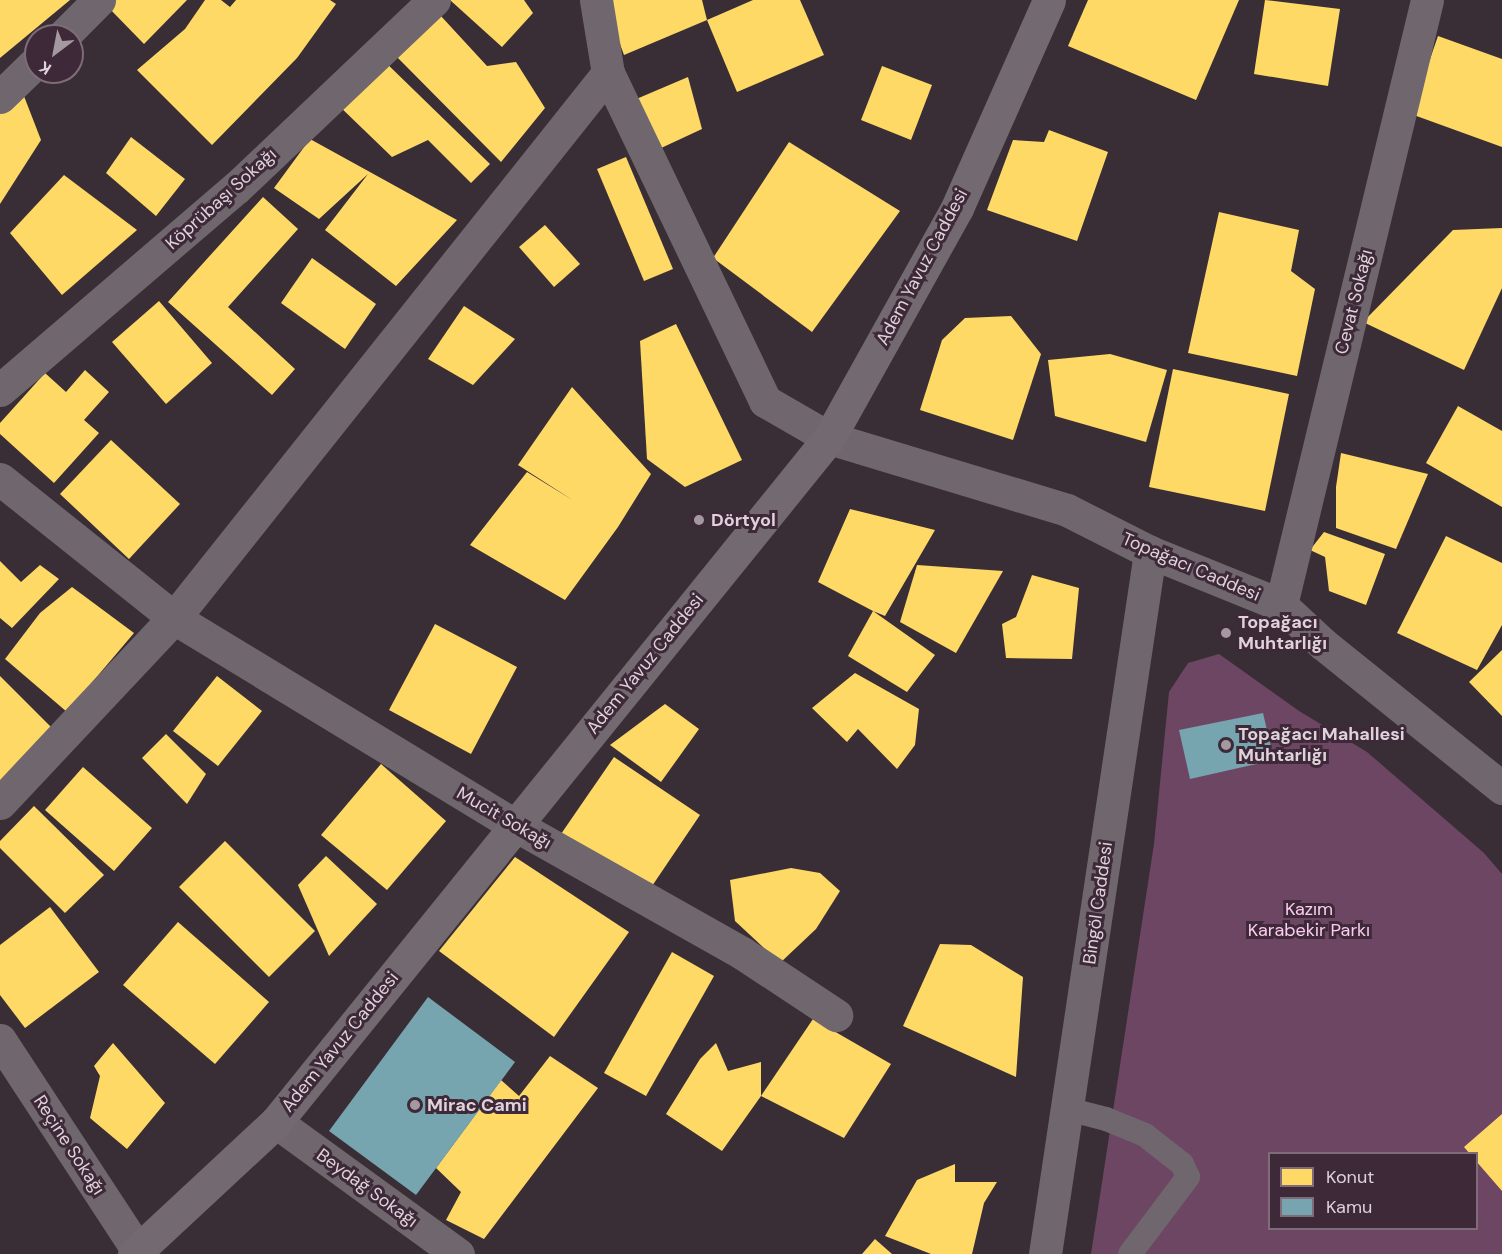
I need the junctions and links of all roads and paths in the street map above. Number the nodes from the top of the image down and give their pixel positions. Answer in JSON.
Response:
{"nodes":[{"id":1,"x":434,"y":0,"type":"edge"},
{"id":2,"x":596,"y":0,"type":"edge"},
{"id":3,"x":1049,"y":0,"type":"edge"},
{"id":4,"x":1427,"y":0,"type":"edge"},
{"id":5,"x":93,"y":2,"type":"edge"},
{"id":6,"x":74,"y":24,"type":"edge"},
{"id":7,"x":608,"y":73,"type":"junction"},
{"id":8,"x":24,"y":74,"type":"edge"},
{"id":9,"x":0,"y":97,"type":"edge"},
{"id":10,"x":0,"y":390,"type":"edge"},
{"id":11,"x":829,"y":438,"type":"junction"},
{"id":12,"x":0,"y":479,"type":"edge"},
{"id":13,"x":1150,"y":552,"type":"junction"},
{"id":14,"x":1281,"y":605,"type":"junction"},
{"id":15,"x":174,"y":618,"type":"junction"},
{"id":16,"x":1502,"y":788,"type":"edge"},
{"id":17,"x":0,"y":803,"type":"edge"},
{"id":18,"x":515,"y":825,"type":"junction"},
{"id":19,"x":836,"y":1015,"type":"dead end"},
{"id":20,"x":0,"y":1040,"type":"edge"},
{"id":21,"x":1067,"y":1109,"type":"junction"},
{"id":22,"x":276,"y":1122,"type":"junction"},
{"id":23,"x":136,"y":1252,"type":"edge"},
{"id":24,"x":458,"y":1254,"type":"edge"},
{"id":25,"x":1046,"y":1254,"type":"edge"},
{"id":26,"x":1131,"y":1254,"type":"edge"}],
"edges":[{"from":1,"to":10,"type":"street","name":"Köprübaşı Sokağı"},
{"from":2,"to":7,"type":"street","name":"Topağacı Caddesi"},
{"from":3,"to":11,"type":"street","name":"Adem Yavuz Caddesi"},
{"from":4,"to":14,"type":"street","name":"Cevat Sokağı"},
{"from":5,"to":6,"type":"street"},
{"from":7,"to":11,"type":"street","name":"Topağacı Caddesi"},
{"from":7,"to":15,"type":"street"},
{"from":8,"to":9,"type":"street"},
{"from":11,"to":13,"type":"street","name":"Topağacı Caddesi"},
{"from":11,"to":18,"type":"street","name":"Adem Yavuz Caddesi"},
{"from":12,"to":15,"type":"street","name":"Mucit Sokağı"},
{"from":13,"to":14,"type":"street","name":"Topağacı Caddesi"},
{"from":13,"to":21,"type":"street","name":"Bingöl Caddesi"},
{"from":14,"to":16,"type":"street","name":"Topağacı Caddesi"},
{"from":15,"to":17,"type":"street"},
{"from":15,"to":18,"type":"street","name":"Mucit Sokağı"},
{"from":18,"to":19,"type":"street","name":"Mucit Sokağı"},
{"from":18,"to":22,"type":"street","name":"Adem Yavuz Caddesi"},
{"from":20,"to":23,"type":"street","name":"Reçine Sokağı"},
{"from":21,"to":25,"type":"street","name":"Bingöl Caddesi"},
{"from":21,"to":26,"type":"lane"},
{"from":22,"to":23,"type":"street","name":"Adem Yavuz Caddesi"},
{"from":22,"to":24,"type":"street","name":"Beydağ Sokağı"}]}
